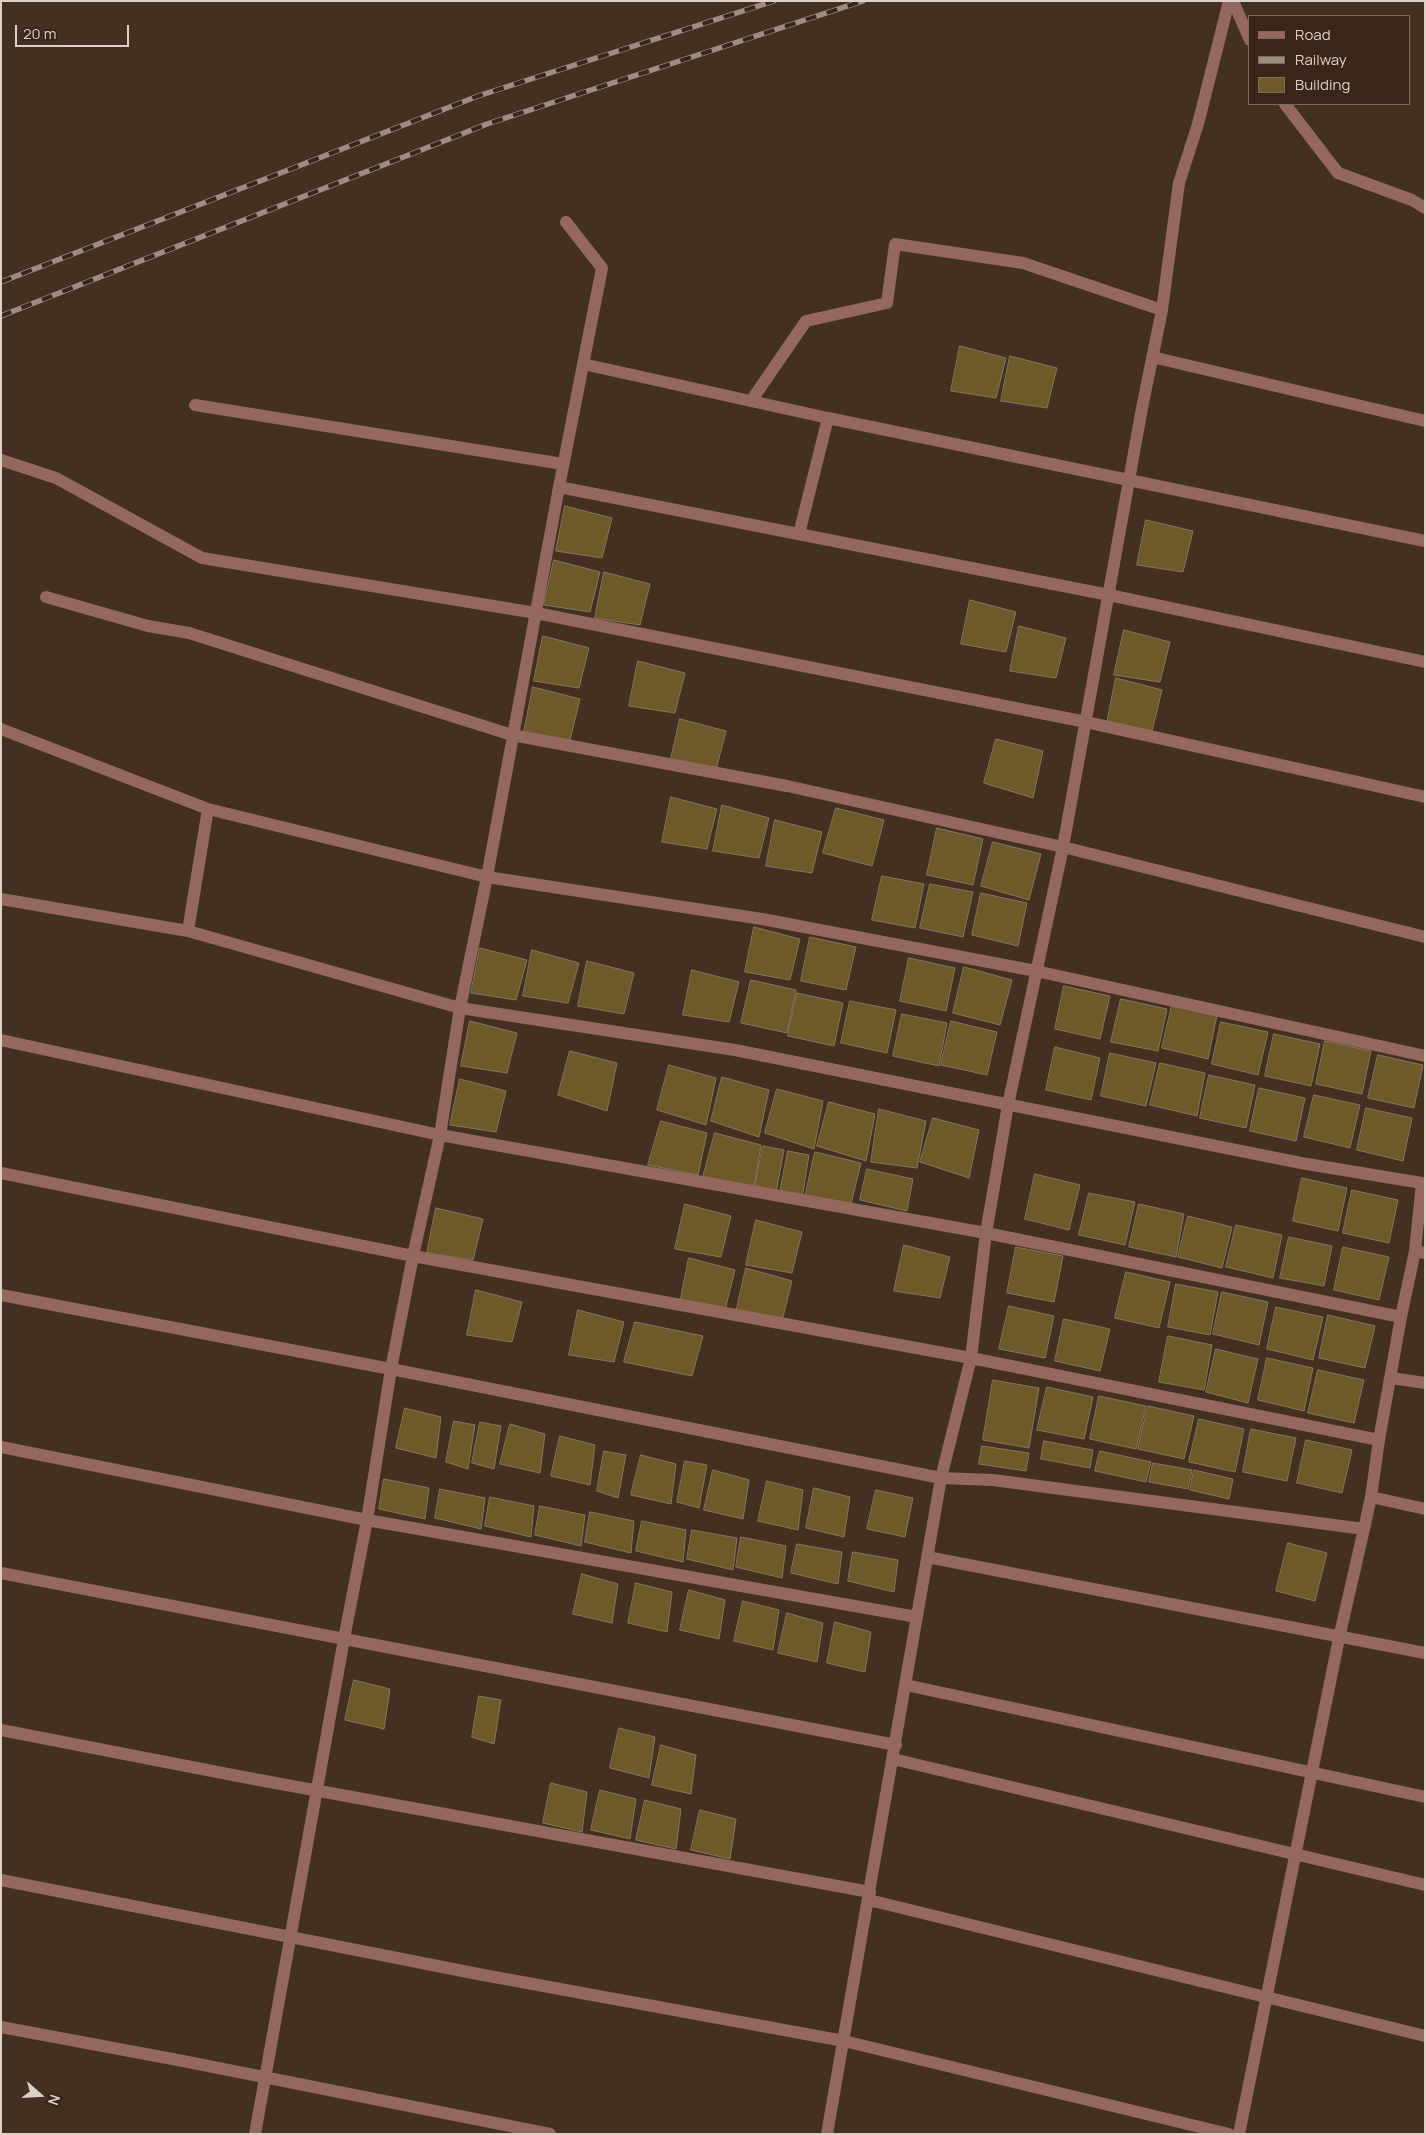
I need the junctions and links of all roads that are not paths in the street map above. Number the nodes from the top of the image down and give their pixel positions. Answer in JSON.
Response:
{"nodes":[{"id":1,"x":1228,"y":1,"type":"edge"},
{"id":2,"x":1233,"y":1,"type":"edge"},
{"id":3,"x":1248,"y":35,"type":"edge"},
{"id":4,"x":1286,"y":105,"type":"edge"},
{"id":5,"x":1425,"y":208,"type":"edge"},
{"id":6,"x":566,"y":222,"type":"dead end"},
{"id":7,"x":1162,"y":310,"type":"junction"},
{"id":8,"x":1152,"y":357,"type":"junction"},
{"id":9,"x":582,"y":364,"type":"junction"},
{"id":10,"x":751,"y":402,"type":"junction"},
{"id":11,"x":196,"y":405,"type":"dead end"},
{"id":12,"x":828,"y":418,"type":"junction"},
{"id":13,"x":1425,"y":421,"type":"edge"},
{"id":14,"x":1,"y":460,"type":"edge"},
{"id":15,"x":563,"y":464,"type":"junction"},
{"id":16,"x":1129,"y":480,"type":"junction"},
{"id":17,"x":559,"y":487,"type":"junction"},
{"id":18,"x":799,"y":534,"type":"junction"},
{"id":19,"x":1425,"y":540,"type":"edge"},
{"id":20,"x":1109,"y":595,"type":"junction"},
{"id":21,"x":46,"y":598,"type":"dead end"},
{"id":22,"x":536,"y":613,"type":"junction"},
{"id":23,"x":1425,"y":662,"type":"edge"},
{"id":24,"x":1086,"y":722,"type":"junction"},
{"id":25,"x":1,"y":729,"type":"edge"},
{"id":26,"x":512,"y":735,"type":"junction"},
{"id":27,"x":1425,"y":797,"type":"edge"},
{"id":28,"x":208,"y":809,"type":"junction"},
{"id":29,"x":1063,"y":847,"type":"junction"},
{"id":30,"x":487,"y":877,"type":"junction"},
{"id":31,"x":1,"y":899,"type":"edge"},
{"id":32,"x":188,"y":932,"type":"junction"},
{"id":33,"x":1425,"y":937,"type":"edge"},
{"id":34,"x":1036,"y":971,"type":"junction"},
{"id":35,"x":460,"y":1008,"type":"junction"},
{"id":36,"x":1,"y":1040,"type":"edge"},
{"id":37,"x":1425,"y":1056,"type":"edge"},
{"id":38,"x":1008,"y":1105,"type":"junction"},
{"id":39,"x":440,"y":1135,"type":"junction"},
{"id":40,"x":1,"y":1173,"type":"edge"},
{"id":41,"x":1424,"y":1177,"type":"edge"},
{"id":42,"x":986,"y":1233,"type":"junction"},
{"id":43,"x":1420,"y":1252,"type":"edge"},
{"id":44,"x":413,"y":1256,"type":"junction"},
{"id":45,"x":1,"y":1295,"type":"edge"},
{"id":46,"x":1401,"y":1317,"type":"junction"},
{"id":47,"x":971,"y":1358,"type":"junction"},
{"id":48,"x":391,"y":1369,"type":"junction"},
{"id":49,"x":1391,"y":1378,"type":"junction"},
{"id":50,"x":1425,"y":1383,"type":"edge"},
{"id":51,"x":1380,"y":1440,"type":"junction"},
{"id":52,"x":1,"y":1447,"type":"edge"},
{"id":53,"x":941,"y":1478,"type":"junction"},
{"id":54,"x":1371,"y":1497,"type":"junction"},
{"id":55,"x":1425,"y":1508,"type":"edge"},
{"id":56,"x":367,"y":1520,"type":"junction"},
{"id":57,"x":1364,"y":1529,"type":"junction"},
{"id":58,"x":927,"y":1557,"type":"junction"},
{"id":59,"x":1,"y":1573,"type":"edge"},
{"id":60,"x":917,"y":1617,"type":"junction"},
{"id":61,"x":1339,"y":1638,"type":"junction"},
{"id":62,"x":344,"y":1639,"type":"junction"},
{"id":63,"x":1425,"y":1653,"type":"edge"},
{"id":64,"x":906,"y":1685,"type":"junction"},
{"id":65,"x":1,"y":1730,"type":"edge"},
{"id":66,"x":896,"y":1745,"type":"junction"},
{"id":67,"x":893,"y":1758,"type":"junction"},
{"id":68,"x":1312,"y":1772,"type":"junction"},
{"id":69,"x":317,"y":1790,"type":"junction"},
{"id":70,"x":1425,"y":1797,"type":"edge"},
{"id":71,"x":1295,"y":1854,"type":"junction"},
{"id":72,"x":1,"y":1880,"type":"edge"},
{"id":73,"x":1425,"y":1885,"type":"edge"},
{"id":74,"x":870,"y":1896,"type":"junction"},
{"id":75,"x":291,"y":1937,"type":"junction"},
{"id":76,"x":1266,"y":1998,"type":"junction"},
{"id":77,"x":1,"y":2028,"type":"edge"},
{"id":78,"x":1425,"y":2036,"type":"edge"},
{"id":79,"x":844,"y":2041,"type":"junction"},
{"id":80,"x":266,"y":2077,"type":"junction"},
{"id":81,"x":255,"y":2134,"type":"edge"},
{"id":82,"x":550,"y":2134,"type":"edge"},
{"id":83,"x":827,"y":2134,"type":"edge"},
{"id":84,"x":1229,"y":2134,"type":"edge"},
{"id":85,"x":1239,"y":2134,"type":"edge"}],
"edges":[{"from":1,"to":7,"type":"street"},
{"from":2,"to":3,"type":"street"},
{"from":4,"to":5,"type":"street"},
{"from":6,"to":9,"type":"street"},
{"from":7,"to":8,"type":"street"},
{"from":7,"to":10,"type":"street"},
{"from":8,"to":13,"type":"street"},
{"from":8,"to":16,"type":"street"},
{"from":9,"to":10,"type":"street"},
{"from":9,"to":15,"type":"street"},
{"from":10,"to":12,"type":"street"},
{"from":11,"to":15,"type":"street"},
{"from":12,"to":16,"type":"street"},
{"from":12,"to":18,"type":"street"},
{"from":14,"to":22,"type":"street"},
{"from":15,"to":17,"type":"street"},
{"from":16,"to":19,"type":"street"},
{"from":16,"to":20,"type":"street"},
{"from":17,"to":18,"type":"street"},
{"from":17,"to":22,"type":"street"},
{"from":18,"to":20,"type":"street"},
{"from":20,"to":23,"type":"street"},
{"from":20,"to":24,"type":"street"},
{"from":21,"to":26,"type":"street"},
{"from":22,"to":24,"type":"street"},
{"from":22,"to":26,"type":"street"},
{"from":24,"to":27,"type":"street"},
{"from":24,"to":29,"type":"street"},
{"from":25,"to":28,"type":"street"},
{"from":26,"to":29,"type":"street"},
{"from":26,"to":30,"type":"street"},
{"from":28,"to":30,"type":"street"},
{"from":28,"to":32,"type":"street"},
{"from":29,"to":33,"type":"street"},
{"from":29,"to":34,"type":"street"},
{"from":30,"to":34,"type":"street"},
{"from":30,"to":35,"type":"street"},
{"from":31,"to":32,"type":"street"},
{"from":32,"to":35,"type":"street"},
{"from":34,"to":37,"type":"street"},
{"from":34,"to":38,"type":"street"},
{"from":35,"to":38,"type":"street"},
{"from":35,"to":39,"type":"street"},
{"from":36,"to":39,"type":"street"},
{"from":38,"to":41,"type":"street"},
{"from":38,"to":42,"type":"street"},
{"from":39,"to":42,"type":"street"},
{"from":39,"to":44,"type":"street"},
{"from":40,"to":44,"type":"street"},
{"from":41,"to":43,"type":"street"},
{"from":42,"to":46,"type":"street"},
{"from":42,"to":47,"type":"street"},
{"from":43,"to":46,"type":"street"},
{"from":44,"to":47,"type":"street"},
{"from":44,"to":48,"type":"street"},
{"from":45,"to":48,"type":"street"},
{"from":46,"to":49,"type":"street"},
{"from":47,"to":51,"type":"street"},
{"from":47,"to":53,"type":"street"},
{"from":48,"to":53,"type":"street"},
{"from":48,"to":56,"type":"street"},
{"from":49,"to":50,"type":"street"},
{"from":49,"to":51,"type":"street"},
{"from":51,"to":54,"type":"street"},
{"from":52,"to":56,"type":"street"},
{"from":53,"to":57,"type":"street"},
{"from":53,"to":58,"type":"street"},
{"from":54,"to":55,"type":"street"},
{"from":54,"to":57,"type":"street"},
{"from":56,"to":60,"type":"street"},
{"from":56,"to":62,"type":"street"},
{"from":57,"to":61,"type":"street"},
{"from":58,"to":60,"type":"street"},
{"from":58,"to":61,"type":"street"},
{"from":59,"to":62,"type":"street"},
{"from":60,"to":64,"type":"street"},
{"from":61,"to":63,"type":"street"},
{"from":61,"to":68,"type":"street"},
{"from":62,"to":66,"type":"street"},
{"from":62,"to":69,"type":"street"},
{"from":64,"to":66,"type":"street"},
{"from":64,"to":68,"type":"street"},
{"from":65,"to":69,"type":"street"},
{"from":66,"to":67,"type":"street"},
{"from":67,"to":71,"type":"street"},
{"from":67,"to":74,"type":"street"},
{"from":68,"to":70,"type":"street"},
{"from":68,"to":71,"type":"street"},
{"from":69,"to":74,"type":"street"},
{"from":69,"to":75,"type":"street"},
{"from":71,"to":73,"type":"street"},
{"from":71,"to":76,"type":"street"},
{"from":72,"to":75,"type":"street"},
{"from":74,"to":76,"type":"street"},
{"from":74,"to":79,"type":"street"},
{"from":75,"to":79,"type":"street"},
{"from":75,"to":80,"type":"street"},
{"from":76,"to":78,"type":"street"},
{"from":76,"to":85,"type":"street"},
{"from":77,"to":80,"type":"street"},
{"from":79,"to":83,"type":"street"},
{"from":79,"to":84,"type":"street"},
{"from":80,"to":81,"type":"street"},
{"from":80,"to":82,"type":"street"}]}
